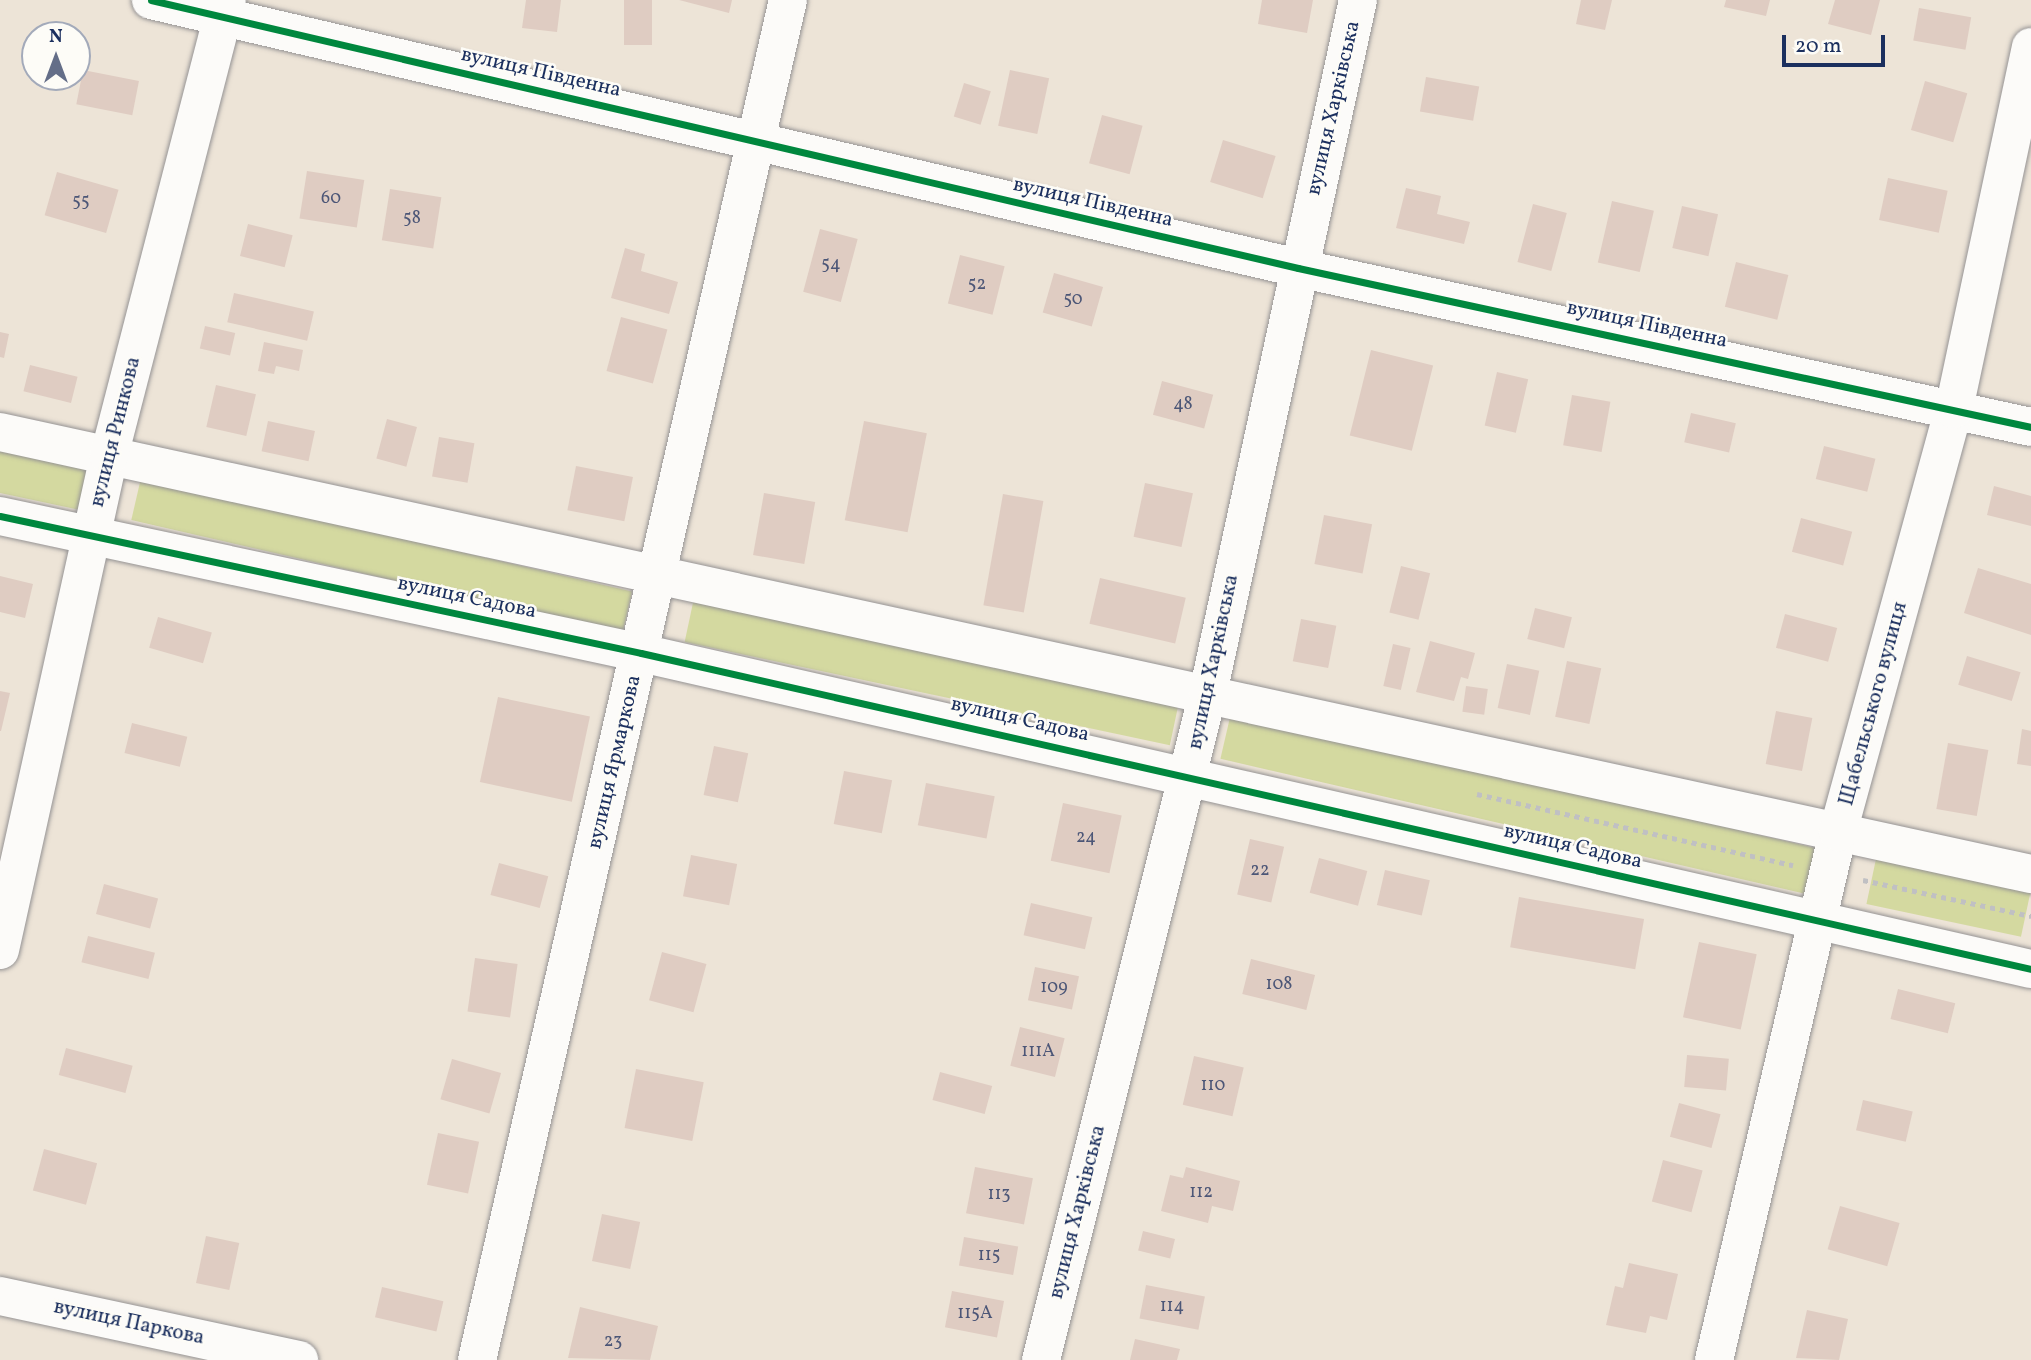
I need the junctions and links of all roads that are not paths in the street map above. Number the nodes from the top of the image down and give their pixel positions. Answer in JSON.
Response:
{"nodes":[{"id":1,"x":151,"y":0,"type":"edge"},
{"id":2,"x":788,"y":0,"type":"edge"},
{"id":3,"x":1358,"y":0,"type":"edge"},
{"id":4,"x":225,"y":8,"type":"edge"},
{"id":5,"x":2031,"y":47,"type":"edge"},
{"id":6,"x":756,"y":142,"type":"junction"},
{"id":7,"x":1298,"y":268,"type":"junction"},
{"id":8,"x":1954,"y":409,"type":"junction"},
{"id":9,"x":2031,"y":427,"type":"edge"},
{"id":10,"x":0,"y":432,"type":"edge"},
{"id":11,"x":109,"y":456,"type":"junction"},
{"id":12,"x":0,"y":516,"type":"edge"},
{"id":13,"x":90,"y":536,"type":"junction"},
{"id":14,"x":659,"y":574,"type":"junction"},
{"id":15,"x":640,"y":653,"type":"junction"},
{"id":16,"x":1208,"y":693,"type":"junction"},
{"id":17,"x":1189,"y":776,"type":"junction"},
{"id":18,"x":1839,"y":832,"type":"junction"},
{"id":19,"x":2031,"y":874,"type":"edge"},
{"id":20,"x":1816,"y":920,"type":"junction"},
{"id":21,"x":0,"y":950,"type":"edge"},
{"id":22,"x":2031,"y":969,"type":"edge"},
{"id":23,"x":0,"y":1296,"type":"edge"},
{"id":24,"x":299,"y":1360,"type":"edge"},
{"id":25,"x":477,"y":1360,"type":"edge"},
{"id":26,"x":1041,"y":1360,"type":"edge"},
{"id":27,"x":1714,"y":1360,"type":"edge"}],
"edges":[{"from":1,"to":4,"type":"street","name":"вулиця Південна"},
{"from":2,"to":6,"type":"street","name":"вулиця Ярмаркова"},
{"from":3,"to":7,"type":"street","name":"вулиця Харківська"},
{"from":4,"to":6,"type":"street","name":"вулиця Південна"},
{"from":4,"to":11,"type":"street","name":"вулиця Ринкова"},
{"from":5,"to":8,"type":"street","name":"Щабельського вулиця"},
{"from":6,"to":7,"type":"street","name":"вулиця Південна"},
{"from":6,"to":14,"type":"street","name":"вулиця Ярмаркова"},
{"from":7,"to":8,"type":"street","name":"вулиця Південна"},
{"from":7,"to":16,"type":"street","name":"вулиця Харківська"},
{"from":8,"to":9,"type":"street","name":"вулиця Південна"},
{"from":8,"to":18,"type":"street","name":"Щабельського вулиця"},
{"from":10,"to":11,"type":"street"},
{"from":11,"to":13,"type":"street","name":"вулиця Ринкова"},
{"from":11,"to":14,"type":"street"},
{"from":12,"to":13,"type":"street","name":"вулиця Садова"},
{"from":13,"to":15,"type":"street","name":"вулиця Садова"},
{"from":13,"to":21,"type":"street","name":"вулиця Ринкова"},
{"from":14,"to":15,"type":"street","name":"вулиця Ярмаркова"},
{"from":14,"to":16,"type":"street"},
{"from":15,"to":17,"type":"street","name":"вулиця Садова"},
{"from":15,"to":25,"type":"street","name":"вулиця Ярмаркова"},
{"from":16,"to":17,"type":"street","name":"вулиця Харківська"},
{"from":16,"to":18,"type":"street"},
{"from":17,"to":20,"type":"street","name":"вулиця Садова"},
{"from":17,"to":26,"type":"street","name":"вулиця Харківська"},
{"from":18,"to":19,"type":"street"},
{"from":18,"to":20,"type":"street","name":"Щабельського вулиця"},
{"from":20,"to":22,"type":"street","name":"вулиця Садова"},
{"from":20,"to":27,"type":"street","name":"Щабельського вулиця"},
{"from":23,"to":24,"type":"street","name":"вулиця Паркова"}]}
